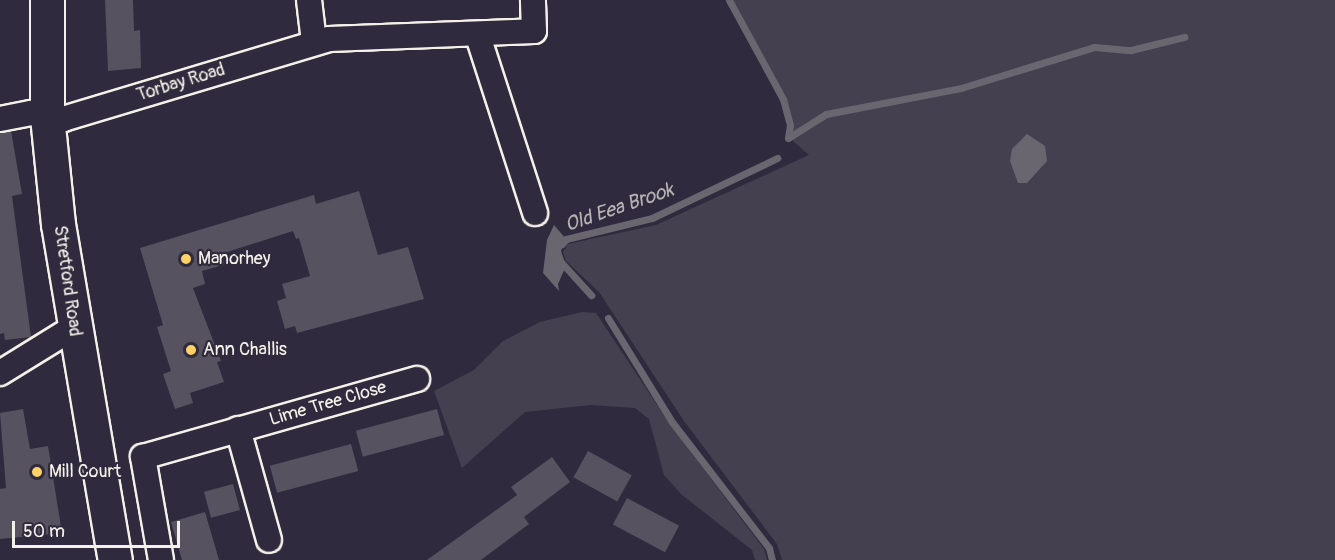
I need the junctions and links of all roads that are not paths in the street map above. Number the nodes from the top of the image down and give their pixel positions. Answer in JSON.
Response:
{"nodes":[{"id":1,"x":47,"y":0,"type":"edge"},
{"id":2,"x":309,"y":0,"type":"edge"},
{"id":3,"x":533,"y":0,"type":"edge"},
{"id":4,"x":478,"y":36,"type":"junction"},
{"id":5,"x":314,"y":42,"type":"junction"},
{"id":6,"x":47,"y":116,"type":"junction"},
{"id":7,"x":0,"y":119,"type":"edge"},
{"id":8,"x":535,"y":213,"type":"dead end"},
{"id":9,"x":73,"y":328,"type":"junction"},
{"id":10,"x":0,"y":373,"type":"edge"},
{"id":11,"x":417,"y":379,"type":"dead end"},
{"id":12,"x":238,"y":429,"type":"junction"},
{"id":13,"x":269,"y":540,"type":"dead end"},
{"id":14,"x":115,"y":560,"type":"edge"},
{"id":15,"x":161,"y":560,"type":"edge"}],
"edges":[{"from":1,"to":6,"type":"main road","name":"Stretford Road"},
{"from":2,"to":5,"type":"street"},
{"from":3,"to":4,"type":"street","name":"Torbay Road"},
{"from":4,"to":5,"type":"street","name":"Torbay Road"},
{"from":4,"to":8,"type":"street"},
{"from":5,"to":6,"type":"street","name":"Torbay Road"},
{"from":6,"to":7,"type":"street","name":"Torbay Road"},
{"from":6,"to":9,"type":"main road","name":"Stretford Road"},
{"from":9,"to":10,"type":"street"},
{"from":9,"to":14,"type":"main road","name":"Stretford Road"},
{"from":11,"to":12,"type":"street","name":"Lime Tree Close"},
{"from":12,"to":13,"type":"street"},
{"from":12,"to":15,"type":"street","name":"Lime Tree Close"}]}
